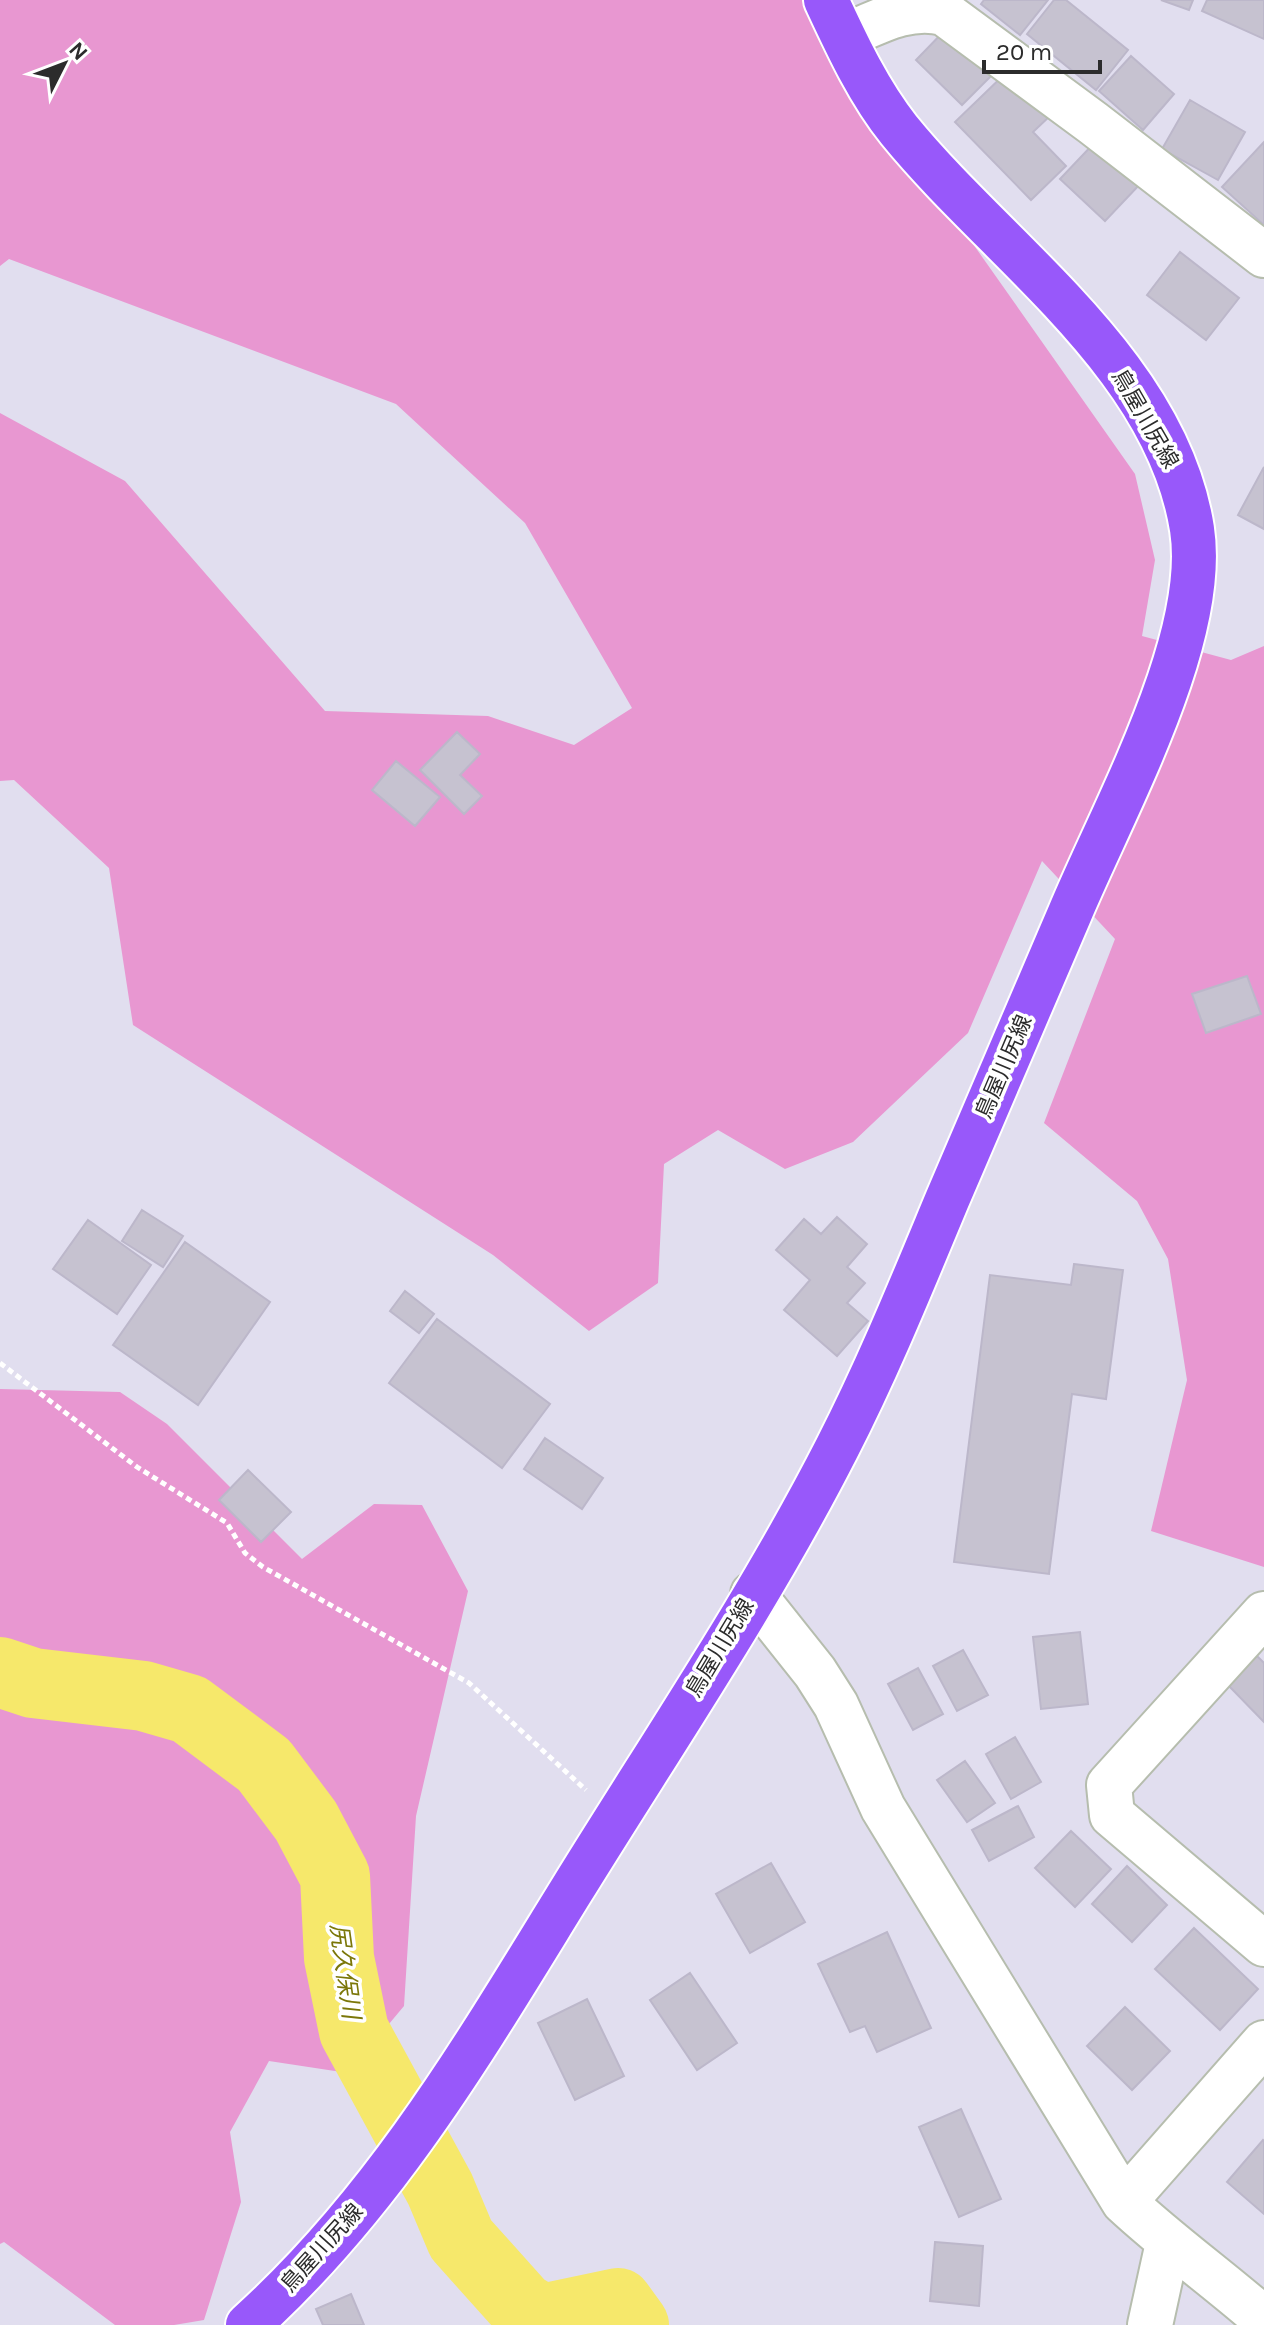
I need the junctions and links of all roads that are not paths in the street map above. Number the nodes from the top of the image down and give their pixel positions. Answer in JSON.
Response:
{"nodes":[{"id":1,"x":834,"y":18,"type":"edge"},
{"id":2,"x":1264,"y":255,"type":"edge"},
{"id":3,"x":753,"y":1594,"type":"junction"},
{"id":4,"x":1264,"y":1614,"type":"edge"},
{"id":5,"x":1264,"y":1944,"type":"edge"},
{"id":6,"x":1264,"y":2043,"type":"edge"},
{"id":7,"x":1124,"y":2202,"type":"junction"},
{"id":8,"x":1168,"y":2243,"type":"junction"},
{"id":9,"x":1264,"y":2319,"type":"edge"},
{"id":10,"x":250,"y":2325,"type":"edge"},
{"id":11,"x":1150,"y":2325,"type":"edge"}],
"edges":[{"from":1,"to":2,"type":"street"},
{"from":1,"to":3,"type":"main road","name":"鳥屋川尻線"},
{"from":3,"to":7,"type":"street"},
{"from":3,"to":10,"type":"main road","name":"鳥屋川尻線"},
{"from":4,"to":5,"type":"street"},
{"from":6,"to":7,"type":"street"},
{"from":7,"to":8,"type":"street"},
{"from":8,"to":9,"type":"street"},
{"from":8,"to":11,"type":"street"}]}
